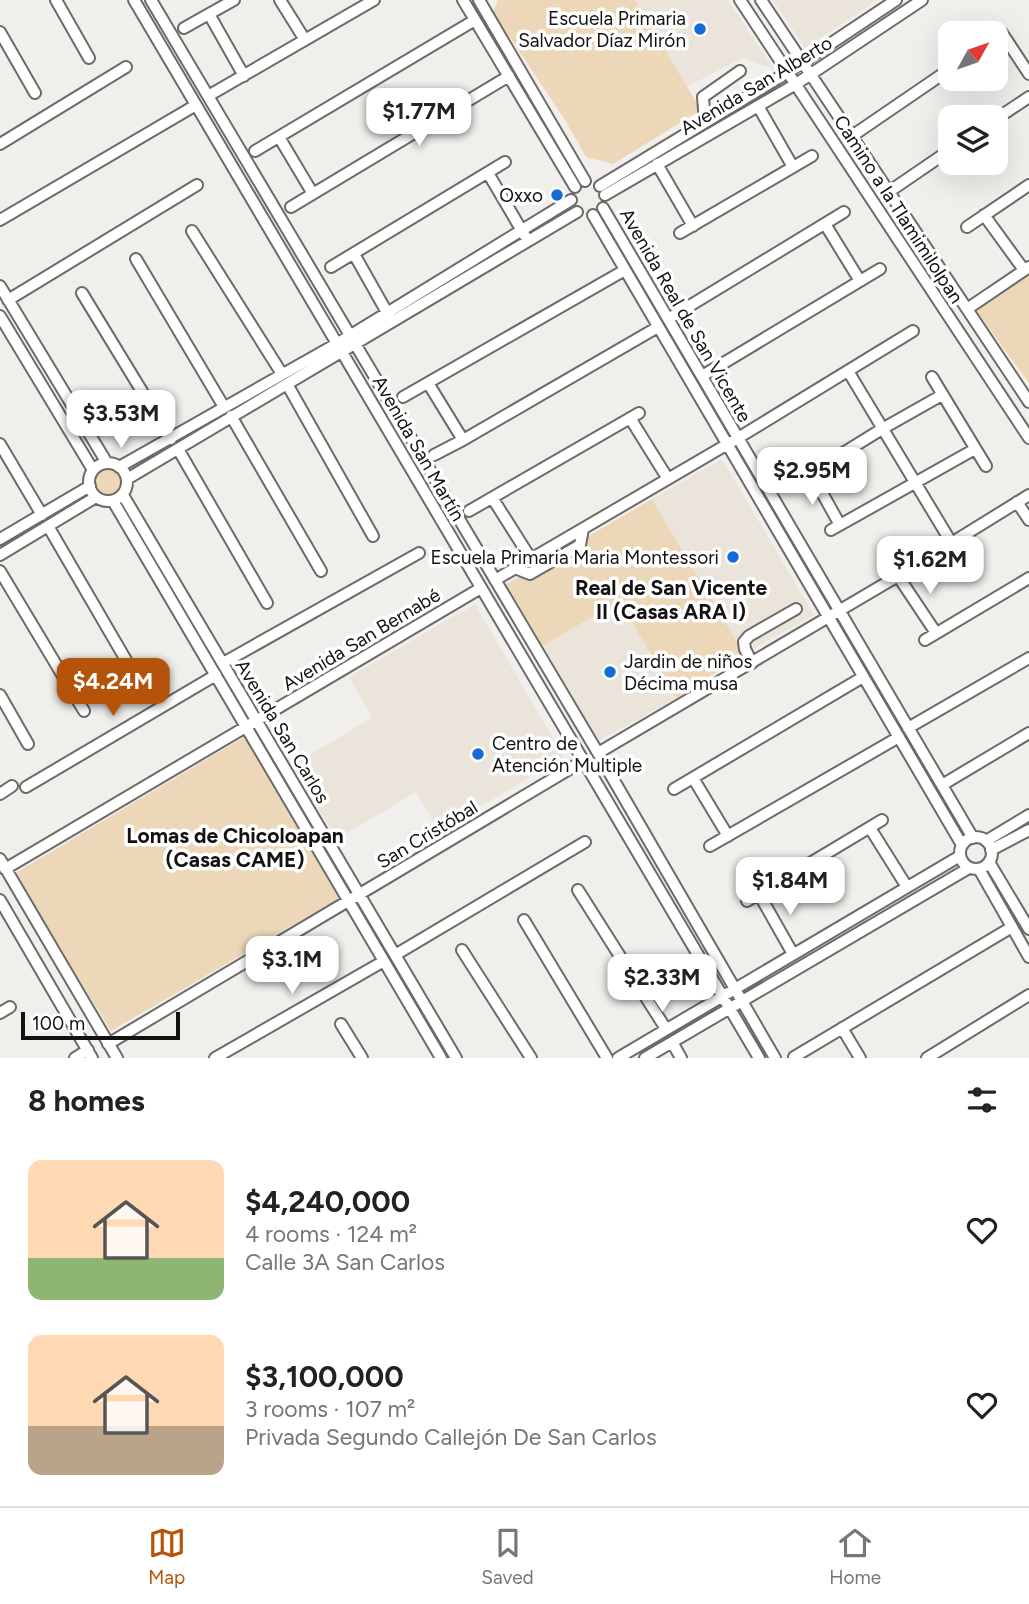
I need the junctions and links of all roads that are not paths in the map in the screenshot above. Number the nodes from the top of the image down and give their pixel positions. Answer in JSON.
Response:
{"nodes":[{"id":1,"x":56,"y":0,"type":"edge"},
{"id":2,"x":134,"y":0,"type":"edge"},
{"id":3,"x":151,"y":0,"type":"edge"},
{"id":4,"x":234,"y":0,"type":"edge"},
{"id":5,"x":279,"y":0,"type":"edge"},
{"id":6,"x":374,"y":0,"type":"edge"},
{"id":7,"x":463,"y":0,"type":"edge"},
{"id":8,"x":740,"y":0,"type":"edge"},
{"id":9,"x":761,"y":0,"type":"edge"},
{"id":10,"x":896,"y":0,"type":"edge"},
{"id":11,"x":922,"y":0,"type":"edge"},
{"id":12,"x":484,"y":3,"type":"edge"},
{"id":13,"x":209,"y":14,"type":"junction"},
{"id":14,"x":475,"y":20,"type":"junction"},
{"id":15,"x":184,"y":28,"type":"dead end"},
{"id":16,"x":0,"y":32,"type":"edge"},
{"id":17,"x":305,"y":40,"type":"junction"},
{"id":18,"x":1008,"y":40,"type":"edge"},
{"id":19,"x":89,"y":58,"type":"dead end"},
{"id":20,"x":803,"y":62,"type":"junction"},
{"id":21,"x":126,"y":67,"type":"dead end"},
{"id":22,"x":740,"y":71,"type":"dead end"},
{"id":23,"x":788,"y":72,"type":"junction"},
{"id":24,"x":811,"y":74,"type":"junction"},
{"id":25,"x":1029,"y":74,"type":"edge"},
{"id":26,"x":244,"y":76,"type":"junction"},
{"id":27,"x":509,"y":76,"type":"junction"},
{"id":28,"x":938,"y":77,"type":"edge"},
{"id":29,"x":796,"y":84,"type":"junction"},
{"id":30,"x":35,"y":93,"type":"dead end"},
{"id":31,"x":208,"y":96,"type":"junction"},
{"id":32,"x":1029,"y":97,"type":"edge"},
{"id":33,"x":196,"y":105,"type":"junction"},
{"id":34,"x":758,"y":106,"type":"junction"},
{"id":35,"x":1008,"y":111,"type":"edge"},
{"id":36,"x":705,"y":122,"type":"junction"},
{"id":37,"x":279,"y":136,"type":"junction"},
{"id":38,"x":852,"y":136,"type":"junction"},
{"id":39,"x":0,"y":144,"type":"edge"},
{"id":40,"x":256,"y":151,"type":"dead end"},
{"id":41,"x":812,"y":156,"type":"dead end"},
{"id":42,"x":938,"y":158,"type":"edge"},
{"id":43,"x":505,"y":162,"type":"dead end"},
{"id":44,"x":657,"y":164,"type":"junction"},
{"id":45,"x":793,"y":167,"type":"junction"},
{"id":46,"x":488,"y":173,"type":"junction"},
{"id":47,"x":580,"y":184,"type":"junction"},
{"id":48,"x":197,"y":185,"type":"dead end"},
{"id":49,"x":1029,"y":185,"type":"edge"},
{"id":50,"x":603,"y":190,"type":"junction"},
{"id":51,"x":890,"y":191,"type":"junction"},
{"id":52,"x":313,"y":194,"type":"junction"},
{"id":53,"x":571,"y":200,"type":"junction"},
{"id":54,"x":291,"y":207,"type":"dead end"},
{"id":55,"x":603,"y":208,"type":"junction"},
{"id":56,"x":577,"y":212,"type":"junction"},
{"id":57,"x":844,"y":212,"type":"dead end"},
{"id":58,"x":593,"y":215,"type":"junction"},
{"id":59,"x":985,"y":215,"type":"junction"},
{"id":60,"x":0,"y":220,"type":"edge"},
{"id":61,"x":825,"y":224,"type":"junction"},
{"id":62,"x":693,"y":226,"type":"junction"},
{"id":63,"x":967,"y":227,"type":"dead end"},
{"id":64,"x":192,"y":231,"type":"dead end"},
{"id":65,"x":680,"y":233,"type":"dead end"},
{"id":66,"x":525,"y":236,"type":"junction"},
{"id":67,"x":354,"y":254,"type":"junction"},
{"id":68,"x":136,"y":259,"type":"dead end"},
{"id":69,"x":331,"y":267,"type":"dead end"},
{"id":70,"x":1026,"y":268,"type":"edge"},
{"id":71,"x":880,"y":269,"type":"dead end"},
{"id":72,"x":625,"y":270,"type":"junction"},
{"id":73,"x":860,"y":281,"type":"junction"},
{"id":74,"x":0,"y":286,"type":"edge"},
{"id":75,"x":82,"y":293,"type":"dead end"},
{"id":76,"x":8,"y":300,"type":"junction"},
{"id":77,"x":967,"y":309,"type":"junction"},
{"id":78,"x":0,"y":316,"type":"edge"},
{"id":79,"x":390,"y":317,"type":"junction"},
{"id":80,"x":668,"y":319,"type":"junction"},
{"id":81,"x":658,"y":327,"type":"junction"},
{"id":82,"x":913,"y":331,"type":"dead end"},
{"id":83,"x":352,"y":339,"type":"junction"},
{"id":84,"x":340,"y":346,"type":"junction"},
{"id":85,"x":848,"y":371,"type":"junction"},
{"id":86,"x":702,"y":376,"type":"junction"},
{"id":87,"x":932,"y":377,"type":"dead end"},
{"id":88,"x":284,"y":379,"type":"junction"},
{"id":89,"x":428,"y":383,"type":"junction"},
{"id":90,"x":942,"y":395,"type":"junction"},
{"id":91,"x":403,"y":397,"type":"dead end"},
{"id":92,"x":1029,"y":402,"type":"edge"},
{"id":93,"x":228,"y":411,"type":"junction"},
{"id":94,"x":882,"y":429,"type":"junction"},
{"id":95,"x":738,"y":438,"type":"junction"},
{"id":96,"x":1029,"y":438,"type":"edge"},
{"id":97,"x":463,"y":440,"type":"junction"},
{"id":98,"x":0,"y":444,"type":"edge"},
{"id":99,"x":174,"y":444,"type":"junction"},
{"id":100,"x":727,"y":445,"type":"junction"},
{"id":101,"x":975,"y":449,"type":"junction"},
{"id":102,"x":434,"y":455,"type":"dead end"},
{"id":103,"x":107,"y":463,"type":"junction"},
{"id":104,"x":986,"y":466,"type":"dead end"},
{"id":105,"x":119,"y":467,"type":"junction"},
{"id":106,"x":93,"y":471,"type":"junction"},
{"id":107,"x":811,"y":474,"type":"junction"},
{"id":108,"x":127,"y":479,"type":"junction"},
{"id":109,"x":668,"y":479,"type":"junction"},
{"id":110,"x":798,"y":481,"type":"dead end"},
{"id":111,"x":915,"y":483,"type":"junction"},
{"id":112,"x":90,"y":486,"type":"junction"},
{"id":113,"x":1029,"y":495,"type":"edge"},
{"id":114,"x":96,"y":497,"type":"junction"},
{"id":115,"x":118,"y":498,"type":"junction"},
{"id":116,"x":492,"y":499,"type":"junction"},
{"id":117,"x":1017,"y":502,"type":"junction"},
{"id":118,"x":468,"y":512,"type":"dead end"},
{"id":119,"x":42,"y":515,"type":"junction"},
{"id":120,"x":1029,"y":520,"type":"edge"},
{"id":121,"x":48,"y":526,"type":"junction"},
{"id":122,"x":583,"y":529,"type":"junction"},
{"id":123,"x":373,"y":536,"type":"dead end"},
{"id":124,"x":0,"y":539,"type":"edge"},
{"id":125,"x":951,"y":542,"type":"junction"},
{"id":126,"x":419,"y":553,"type":"dead end"},
{"id":127,"x":0,"y":555,"type":"edge"},
{"id":128,"x":531,"y":559,"type":"junction"},
{"id":129,"x":515,"y":569,"type":"junction"},
{"id":130,"x":0,"y":571,"type":"edge"},
{"id":131,"x":321,"y":571,"type":"dead end"},
{"id":132,"x":898,"y":576,"type":"junction"},
{"id":133,"x":1029,"y":578,"type":"edge"},
{"id":134,"x":495,"y":580,"type":"junction"},
{"id":135,"x":481,"y":589,"type":"junction"},
{"id":136,"x":267,"y":603,"type":"dead end"},
{"id":137,"x":796,"y":609,"type":"dead end"},
{"id":138,"x":839,"y":610,"type":"junction"},
{"id":139,"x":829,"y":617,"type":"junction"},
{"id":140,"x":936,"y":633,"type":"junction"},
{"id":141,"x":925,"y":640,"type":"dead end"},
{"id":142,"x":1029,"y":658,"type":"edge"},
{"id":143,"x":223,"y":663,"type":"junction"},
{"id":144,"x":752,"y":663,"type":"junction"},
{"id":145,"x":216,"y":675,"type":"junction"},
{"id":146,"x":863,"y":677,"type":"junction"},
{"id":147,"x":137,"y":679,"type":"dead end"},
{"id":148,"x":0,"y":695,"type":"edge"},
{"id":149,"x":84,"y":711,"type":"dead end"},
{"id":150,"x":252,"y":724,"type":"junction"},
{"id":151,"x":908,"y":728,"type":"junction"},
{"id":152,"x":1029,"y":733,"type":"edge"},
{"id":153,"x":899,"y":737,"type":"junction"},
{"id":154,"x":28,"y":744,"type":"dead end"},
{"id":155,"x":598,"y":753,"type":"junction"},
{"id":156,"x":583,"y":761,"type":"junction"},
{"id":157,"x":693,"y":778,"type":"junction"},
{"id":158,"x":942,"y":785,"type":"junction"},
{"id":159,"x":12,"y":786,"type":"dead end"},
{"id":160,"x":26,"y":788,"type":"dead end"},
{"id":161,"x":674,"y":789,"type":"dead end"},
{"id":162,"x":0,"y":794,"type":"edge"},
{"id":163,"x":1029,"y":815,"type":"edge"},
{"id":164,"x":882,"y":820,"type":"dead end"},
{"id":165,"x":870,"y":828,"type":"junction"},
{"id":166,"x":1029,"y":830,"type":"edge"},
{"id":167,"x":728,"y":836,"type":"junction"},
{"id":168,"x":973,"y":838,"type":"junction"},
{"id":169,"x":585,"y":842,"type":"dead end"},
{"id":170,"x":989,"y":845,"type":"junction"},
{"id":171,"x":710,"y":846,"type":"dead end"},
{"id":172,"x":961,"y":850,"type":"junction"},
{"id":173,"x":3,"y":864,"type":"edge"},
{"id":174,"x":979,"y":866,"type":"junction"},
{"id":175,"x":906,"y":887,"type":"junction"},
{"id":176,"x":578,"y":890,"type":"dead end"},
{"id":177,"x":359,"y":894,"type":"junction"},
{"id":178,"x":759,"y":894,"type":"junction"},
{"id":179,"x":0,"y":901,"type":"edge"},
{"id":180,"x":349,"y":901,"type":"junction"},
{"id":181,"x":747,"y":901,"type":"dead end"},
{"id":182,"x":524,"y":920,"type":"dead end"},
{"id":183,"x":1012,"y":927,"type":"junction"},
{"id":184,"x":1029,"y":929,"type":"edge"},
{"id":185,"x":462,"y":950,"type":"dead end"},
{"id":186,"x":395,"y":954,"type":"junction"},
{"id":187,"x":793,"y":954,"type":"junction"},
{"id":188,"x":1029,"y":957,"type":"edge"},
{"id":189,"x":384,"y":961,"type":"junction"},
{"id":190,"x":734,"y":989,"type":"junction"},
{"id":191,"x":1029,"y":995,"type":"edge"},
{"id":192,"x":722,"y":996,"type":"junction"},
{"id":193,"x":741,"y":1001,"type":"junction"},
{"id":194,"x":729,"y":1008,"type":"junction"},
{"id":195,"x":341,"y":1024,"type":"dead end"},
{"id":196,"x":842,"y":1028,"type":"junction"},
{"id":197,"x":666,"y":1030,"type":"junction"},
{"id":198,"x":672,"y":1042,"type":"junction"},
{"id":199,"x":108,"y":1044,"type":"junction"},
{"id":200,"x":90,"y":1054,"type":"edge"},
{"id":201,"x":794,"y":1057,"type":"edge"},
{"id":202,"x":75,"y":1058,"type":"edge"},
{"id":203,"x":117,"y":1058,"type":"edge"},
{"id":204,"x":215,"y":1058,"type":"edge"},
{"id":205,"x":362,"y":1058,"type":"edge"},
{"id":206,"x":442,"y":1058,"type":"edge"},
{"id":207,"x":456,"y":1058,"type":"edge"},
{"id":208,"x":531,"y":1058,"type":"edge"},
{"id":209,"x":607,"y":1058,"type":"edge"},
{"id":210,"x":618,"y":1058,"type":"edge"},
{"id":211,"x":645,"y":1058,"type":"edge"},
{"id":212,"x":681,"y":1058,"type":"edge"},
{"id":213,"x":759,"y":1058,"type":"edge"},
{"id":214,"x":775,"y":1058,"type":"edge"},
{"id":215,"x":860,"y":1058,"type":"edge"},
{"id":216,"x":927,"y":1058,"type":"edge"}],
"edges":[{"from":1,"to":19,"type":"street"},
{"from":2,"to":33,"type":"street","name":"Avenida San Martín"},
{"from":3,"to":31,"type":"street","name":"Avenida San Martín"},
{"from":4,"to":13,"type":"street"},
{"from":5,"to":17,"type":"street"},
{"from":6,"to":17,"type":"street"},
{"from":7,"to":14,"type":"street"},
{"from":8,"to":23,"type":"street","name":"Camino a la Tlamimilolpan"},
{"from":9,"to":20,"type":"street","name":"Camino a la Tlamimilolpan"},
{"from":10,"to":20,"type":"street","name":"Avenida San Alberto"},
{"from":11,"to":24,"type":"street","name":"Avenida San Alberto"},
{"from":12,"to":47,"type":"street"},
{"from":13,"to":15,"type":"street"},
{"from":13,"to":26,"type":"street"},
{"from":14,"to":27,"type":"street"},
{"from":14,"to":37,"type":"street"},
{"from":16,"to":30,"type":"street"},
{"from":17,"to":26,"type":"street"},
{"from":18,"to":25,"type":"street"},
{"from":20,"to":23,"type":"street","name":"Avenida San Alberto"},
{"from":20,"to":24,"type":"street","name":"Camino a la Tlamimilolpan"},
{"from":21,"to":39,"type":"street"},
{"from":22,"to":36,"type":"street"},
{"from":23,"to":29,"type":"street","name":"Camino a la Tlamimilolpan"},
{"from":23,"to":36,"type":"street","name":"Avenida San Alberto"},
{"from":24,"to":29,"type":"street","name":"Avenida San Alberto"},
{"from":24,"to":38,"type":"street","name":"Camino a la Tlamimilolpan"},
{"from":26,"to":31,"type":"street"},
{"from":27,"to":47,"type":"street"},
{"from":27,"to":52,"type":"street"},
{"from":28,"to":38,"type":"street"},
{"from":29,"to":34,"type":"street","name":"Avenida San Alberto"},
{"from":29,"to":96,"type":"street","name":"Camino a la Tlamimilolpan"},
{"from":31,"to":83,"type":"street","name":"Avenida San Martín"},
{"from":32,"to":35,"type":"street"},
{"from":33,"to":60,"type":"street"},
{"from":33,"to":84,"type":"street","name":"Avenida San Martín"},
{"from":34,"to":44,"type":"street","name":"Avenida San Alberto"},
{"from":34,"to":45,"type":"street"},
{"from":36,"to":50,"type":"street","name":"Avenida San Alberto"},
{"from":37,"to":40,"type":"street"},
{"from":37,"to":52,"type":"street"},
{"from":38,"to":51,"type":"street","name":"Camino a la Tlamimilolpan"},
{"from":41,"to":45,"type":"street"},
{"from":42,"to":51,"type":"street"},
{"from":43,"to":46,"type":"street"},
{"from":44,"to":50,"type":"street","name":"Avenida San Alberto"},
{"from":44,"to":62,"type":"street"},
{"from":45,"to":62,"type":"street"},
{"from":46,"to":66,"type":"street"},
{"from":46,"to":67,"type":"street"},
{"from":47,"to":50,"type":"street"},
{"from":47,"to":53,"type":"street"},
{"from":48,"to":76,"type":"street"},
{"from":49,"to":59,"type":"street"},
{"from":50,"to":55,"type":"street"},
{"from":51,"to":77,"type":"street","name":"Camino a la Tlamimilolpan"},
{"from":52,"to":54,"type":"street"},
{"from":53,"to":56,"type":"street"},
{"from":53,"to":66,"type":"street"},
{"from":55,"to":58,"type":"street"},
{"from":55,"to":80,"type":"street","name":"Avenida Real de San Vicente"},
{"from":56,"to":58,"type":"street"},
{"from":56,"to":66,"type":"street"},
{"from":57,"to":61,"type":"street"},
{"from":58,"to":72,"type":"street","name":"Avenida Real de San Vicente"},
{"from":59,"to":63,"type":"street"},
{"from":59,"to":70,"type":"street"},
{"from":61,"to":73,"type":"street"},
{"from":61,"to":80,"type":"street"},
{"from":62,"to":65,"type":"street"},
{"from":64,"to":88,"type":"street"},
{"from":66,"to":79,"type":"street"},
{"from":67,"to":69,"type":"street"},
{"from":67,"to":79,"type":"street"},
{"from":68,"to":93,"type":"street"},
{"from":70,"to":77,"type":"street"},
{"from":71,"to":73,"type":"street"},
{"from":72,"to":81,"type":"street","name":"Avenida Real de San Vicente"},
{"from":72,"to":89,"type":"street"},
{"from":73,"to":86,"type":"street"},
{"from":74,"to":76,"type":"street"},
{"from":75,"to":99,"type":"street"},
{"from":76,"to":103,"type":"street"},
{"from":77,"to":92,"type":"street","name":"Camino a la Tlamimilolpan"},
{"from":78,"to":106,"type":"street"},
{"from":79,"to":83,"type":"street"},
{"from":80,"to":86,"type":"street","name":"Avenida Real de San Vicente"},
{"from":81,"to":97,"type":"street"},
{"from":81,"to":100,"type":"street","name":"Avenida Real de San Vicente"},
{"from":82,"to":85,"type":"street"},
{"from":83,"to":84,"type":"street"},
{"from":83,"to":134,"type":"street","name":"Avenida San Martín"},
{"from":84,"to":88,"type":"street"},
{"from":84,"to":135,"type":"street","name":"Avenida San Martín"},
{"from":85,"to":94,"type":"street"},
{"from":85,"to":95,"type":"street"},
{"from":86,"to":95,"type":"street","name":"Avenida Real de San Vicente"},
{"from":87,"to":90,"type":"street"},
{"from":88,"to":93,"type":"street"},
{"from":88,"to":123,"type":"street"},
{"from":89,"to":91,"type":"street"},
{"from":89,"to":97,"type":"street"},
{"from":90,"to":94,"type":"street"},
{"from":90,"to":101,"type":"street"},
{"from":93,"to":99,"type":"street"},
{"from":93,"to":131,"type":"street"},
{"from":94,"to":107,"type":"street"},
{"from":94,"to":111,"type":"street"},
{"from":95,"to":100,"type":"street"},
{"from":95,"to":138,"type":"street","name":"Avenida Real de San Vicente"},
{"from":97,"to":102,"type":"street"},
{"from":98,"to":119,"type":"street"},
{"from":99,"to":105,"type":"street"},
{"from":99,"to":108,"type":"street"},
{"from":99,"to":136,"type":"street"},
{"from":100,"to":109,"type":"street"},
{"from":100,"to":139,"type":"street","name":"Avenida Real de San Vicente"},
{"from":101,"to":104,"type":"street"},
{"from":101,"to":111,"type":"street"},
{"from":103,"to":105,"type":"street"},
{"from":103,"to":106,"type":"street"},
{"from":105,"to":108,"type":"street"},
{"from":106,"to":112,"type":"street"},
{"from":107,"to":110,"type":"street"},
{"from":107,"to":111,"type":"street"},
{"from":108,"to":115,"type":"street"},
{"from":109,"to":116,"type":"street"},
{"from":109,"to":122,"type":"street"},
{"from":111,"to":125,"type":"street"},
{"from":112,"to":114,"type":"street"},
{"from":112,"to":119,"type":"street"},
{"from":113,"to":117,"type":"street"},
{"from":114,"to":115,"type":"street"},
{"from":114,"to":121,"type":"street"},
{"from":115,"to":143,"type":"street","name":"Avenida San Carlos"},
{"from":115,"to":145,"type":"street","name":"Avenida San Carlos"},
{"from":116,"to":118,"type":"street"},
{"from":116,"to":128,"type":"street"},
{"from":117,"to":120,"type":"street"},
{"from":117,"to":125,"type":"street"},
{"from":119,"to":124,"type":"street"},
{"from":121,"to":127,"type":"street"},
{"from":121,"to":147,"type":"street"},
{"from":122,"to":128,"type":"street"},
{"from":122,"to":129,"type":"street"},
{"from":125,"to":132,"type":"street"},
{"from":126,"to":143,"type":"street"},
{"from":128,"to":129,"type":"street"},
{"from":129,"to":134,"type":"street"},
{"from":130,"to":149,"type":"street"},
{"from":132,"to":138,"type":"street"},
{"from":132,"to":140,"type":"street"},
{"from":133,"to":140,"type":"street"},
{"from":134,"to":155,"type":"street","name":"Avenida San Martín"},
{"from":135,"to":150,"type":"street","name":"Avenida San Bernabé"},
{"from":135,"to":156,"type":"street","name":"Avenida San Martín"},
{"from":137,"to":144,"type":"street"},
{"from":138,"to":139,"type":"street"},
{"from":138,"to":151,"type":"street","name":"Avenida Real de San Vicente"},
{"from":139,"to":144,"type":"street"},
{"from":139,"to":146,"type":"street","name":"Avenida Real de San Vicente"},
{"from":140,"to":141,"type":"street"},
{"from":142,"to":151,"type":"street"},
{"from":143,"to":150,"type":"street","name":"Avenida San Carlos"},
{"from":144,"to":155,"type":"street"},
{"from":145,"to":150,"type":"street","name":"Avenida San Carlos"},
{"from":145,"to":160,"type":"street"},
{"from":146,"to":153,"type":"street","name":"Avenida Real de San Vicente"},
{"from":146,"to":157,"type":"street"},
{"from":148,"to":154,"type":"street"},
{"from":150,"to":173,"type":"street","name":"Avenida San Bernabé"},
{"from":150,"to":177,"type":"street","name":"Avenida San Carlos"},
{"from":150,"to":180,"type":"street","name":"Avenida San Carlos"},
{"from":151,"to":158,"type":"street","name":"Avenida Real de San Vicente"},
{"from":152,"to":158,"type":"street"},
{"from":153,"to":167,"type":"street"},
{"from":153,"to":172,"type":"street","name":"Avenida Real de San Vicente"},
{"from":155,"to":190,"type":"street","name":"Avenida San Martín"},
{"from":156,"to":177,"type":"street","name":"San Cristóbal"},
{"from":156,"to":192,"type":"street","name":"Avenida San Martín"},
{"from":157,"to":161,"type":"street"},
{"from":157,"to":167,"type":"street"},
{"from":158,"to":168,"type":"street","name":"Avenida Real de San Vicente"},
{"from":159,"to":162,"type":"street"},
{"from":163,"to":170,"type":"street"},
{"from":164,"to":165,"type":"street"},
{"from":165,"to":175,"type":"street"},
{"from":165,"to":178,"type":"street"},
{"from":166,"to":170,"type":"street"},
{"from":167,"to":171,"type":"street"},
{"from":168,"to":170,"type":"street"},
{"from":168,"to":172,"type":"street"},
{"from":169,"to":186,"type":"street"},
{"from":170,"to":174,"type":"street"},
{"from":172,"to":174,"type":"street"},
{"from":172,"to":175,"type":"street"},
{"from":173,"to":199,"type":"street"},
{"from":174,"to":183,"type":"street"},
{"from":174,"to":184,"type":"street"},
{"from":174,"to":193,"type":"street"},
{"from":175,"to":187,"type":"street"},
{"from":176,"to":197,"type":"street"},
{"from":177,"to":180,"type":"street","name":"San Cristóbal"},
{"from":177,"to":186,"type":"street","name":"Avenida San Carlos"},
{"from":178,"to":181,"type":"street"},
{"from":178,"to":187,"type":"street"},
{"from":179,"to":200,"type":"street"},
{"from":180,"to":189,"type":"street","name":"Avenida San Carlos"},
{"from":180,"to":199,"type":"street","name":"San Cristóbal"},
{"from":182,"to":209,"type":"street"},
{"from":183,"to":188,"type":"street"},
{"from":183,"to":196,"type":"street"},
{"from":185,"to":208,"type":"street"},
{"from":186,"to":207,"type":"street","name":"Avenida San Carlos"},
{"from":187,"to":190,"type":"street"},
{"from":189,"to":204,"type":"street"},
{"from":189,"to":206,"type":"street","name":"Avenida San Carlos"},
{"from":190,"to":192,"type":"street"},
{"from":190,"to":193,"type":"street","name":"Avenida San Martín"},
{"from":191,"to":216,"type":"street"},
{"from":192,"to":194,"type":"street","name":"Avenida San Martín"},
{"from":192,"to":197,"type":"street"},
{"from":193,"to":194,"type":"street"},
{"from":193,"to":214,"type":"street","name":"Avenida San Martín"},
{"from":194,"to":198,"type":"street"},
{"from":194,"to":213,"type":"street","name":"Avenida San Martín"},
{"from":195,"to":205,"type":"street"},
{"from":196,"to":201,"type":"street"},
{"from":196,"to":215,"type":"street"},
{"from":197,"to":210,"type":"street"},
{"from":198,"to":211,"type":"street"},
{"from":198,"to":212,"type":"street"},
{"from":199,"to":203,"type":"street"},
{"from":200,"to":202,"type":"street"}]}
